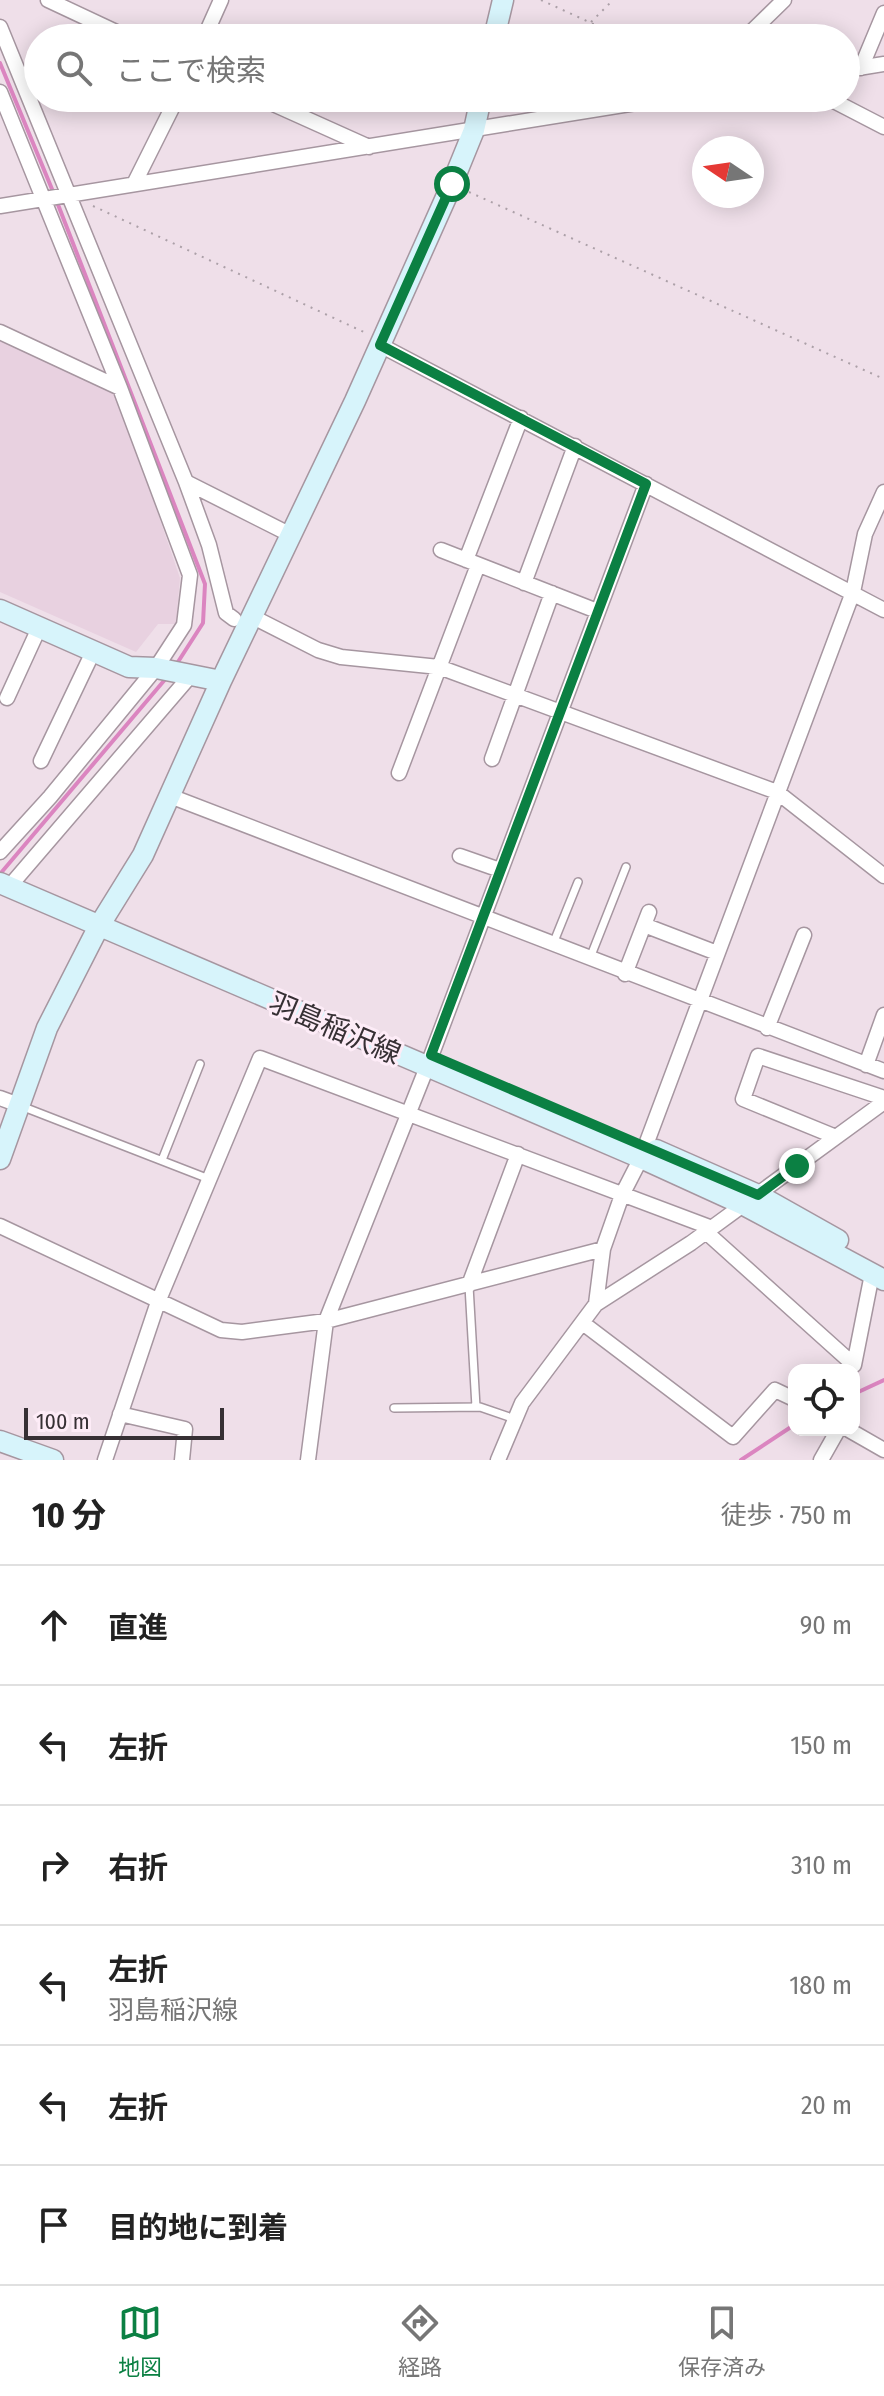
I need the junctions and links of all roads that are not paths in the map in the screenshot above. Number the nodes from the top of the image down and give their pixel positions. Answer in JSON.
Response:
{"nodes":[{"id":1,"x":48,"y":0,"type":"edge"},
{"id":2,"x":221,"y":0,"type":"edge"},
{"id":3,"x":503,"y":0,"type":"edge"},
{"id":4,"x":784,"y":0,"type":"edge"},
{"id":5,"x":884,"y":13,"type":"edge"},
{"id":6,"x":99,"y":24,"type":"edge"},
{"id":7,"x":210,"y":24,"type":"edge"},
{"id":8,"x":497,"y":24,"type":"edge"},
{"id":9,"x":759,"y":24,"type":"edge"},
{"id":10,"x":0,"y":27,"type":"edge"},
{"id":11,"x":860,"y":58,"type":"edge"},
{"id":12,"x":884,"y":64,"type":"edge"},
{"id":13,"x":860,"y":68,"type":"edge"},
{"id":14,"x":0,"y":92,"type":"edge"},
{"id":15,"x":24,"y":102,"type":"edge"},
{"id":16,"x":27,"y":112,"type":"edge"},
{"id":17,"x":170,"y":112,"type":"edge"},
{"id":18,"x":291,"y":112,"type":"edge"},
{"id":19,"x":478,"y":112,"type":"edge"},
{"id":20,"x":583,"y":112,"type":"edge"},
{"id":21,"x":855,"y":112,"type":"edge"},
{"id":22,"x":884,"y":127,"type":"edge"},
{"id":23,"x":474,"y":130,"type":"junction"},
{"id":24,"x":369,"y":147,"type":"junction"},
{"id":25,"x":135,"y":182,"type":"junction"},
{"id":26,"x":0,"y":192,"type":"edge"},
{"id":27,"x":54,"y":195,"type":"junction"},
{"id":28,"x":8,"y":205,"type":"edge"},
{"id":29,"x":0,"y":332,"type":"edge"},
{"id":30,"x":381,"y":343,"type":"junction"},
{"id":31,"x":120,"y":388,"type":"junction"},
{"id":32,"x":521,"y":418,"type":"junction"},
{"id":33,"x":575,"y":446,"type":"junction"},
{"id":34,"x":186,"y":482,"type":"junction"},
{"id":35,"x":646,"y":484,"type":"junction"},
{"id":36,"x":884,"y":492,"type":"edge"},
{"id":37,"x":291,"y":535,"type":"junction"},
{"id":38,"x":441,"y":550,"type":"dead end"},
{"id":39,"x":472,"y":563,"type":"junction"},
{"id":40,"x":524,"y":583,"type":"junction"},
{"id":41,"x":853,"y":592,"type":"junction"},
{"id":42,"x":552,"y":593,"type":"junction"},
{"id":43,"x":0,"y":610,"type":"edge"},
{"id":44,"x":884,"y":610,"type":"edge"},
{"id":45,"x":597,"y":611,"type":"junction"},
{"id":46,"x":244,"y":618,"type":"junction"},
{"id":47,"x":39,"y":628,"type":"junction"},
{"id":48,"x":93,"y":652,"type":"junction"},
{"id":49,"x":439,"y":667,"type":"junction"},
{"id":50,"x":172,"y":672,"type":"junction"},
{"id":51,"x":221,"y":681,"type":"junction"},
{"id":52,"x":515,"y":695,"type":"junction"},
{"id":53,"x":7,"y":698,"type":"dead end"},
{"id":54,"x":559,"y":713,"type":"junction"},
{"id":55,"x":492,"y":759,"type":"dead end"},
{"id":56,"x":41,"y":761,"type":"dead end"},
{"id":57,"x":399,"y":773,"type":"dead end"},
{"id":58,"x":777,"y":792,"type":"junction"},
{"id":59,"x":170,"y":796,"type":"junction"},
{"id":60,"x":0,"y":852,"type":"edge"},
{"id":61,"x":460,"y":856,"type":"dead end"},
{"id":62,"x":626,"y":867,"type":"dead end"},
{"id":63,"x":500,"y":870,"type":"junction"},
{"id":64,"x":884,"y":876,"type":"edge"},
{"id":65,"x":6,"y":879,"type":"edge"},
{"id":66,"x":578,"y":882,"type":"dead end"},
{"id":67,"x":482,"y":919,"type":"junction"},
{"id":68,"x":102,"y":920,"type":"junction"},
{"id":69,"x":804,"y":935,"type":"dead end"},
{"id":70,"x":553,"y":946,"type":"junction"},
{"id":71,"x":717,"y":953,"type":"junction"},
{"id":72,"x":589,"y":960,"type":"junction"},
{"id":73,"x":625,"y":974,"type":"junction"},
{"id":74,"x":699,"y":1002,"type":"junction"},
{"id":75,"x":884,"y":1015,"type":"edge"},
{"id":76,"x":767,"y":1028,"type":"junction"},
{"id":77,"x":429,"y":1061,"type":"junction"},
{"id":78,"x":200,"y":1064,"type":"dead end"},
{"id":79,"x":866,"y":1065,"type":"junction"},
{"id":80,"x":884,"y":1071,"type":"edge"},
{"id":81,"x":884,"y":1100,"type":"edge"},
{"id":82,"x":9,"y":1102,"type":"edge"},
{"id":83,"x":407,"y":1113,"type":"junction"},
{"id":84,"x":836,"y":1137,"type":"junction"},
{"id":85,"x":644,"y":1152,"type":"junction"},
{"id":86,"x":518,"y":1154,"type":"junction"},
{"id":87,"x":0,"y":1159,"type":"edge"},
{"id":88,"x":162,"y":1160,"type":"junction"},
{"id":89,"x":209,"y":1179,"type":"junction"},
{"id":90,"x":622,"y":1195,"type":"junction"},
{"id":91,"x":751,"y":1200,"type":"junction"},
{"id":92,"x":0,"y":1226,"type":"edge"},
{"id":93,"x":709,"y":1230,"type":"junction"},
{"id":94,"x":603,"y":1249,"type":"junction"},
{"id":95,"x":880,"y":1273,"type":"edge"},
{"id":96,"x":469,"y":1285,"type":"junction"},
{"id":97,"x":158,"y":1302,"type":"junction"},
{"id":98,"x":596,"y":1304,"type":"junction"},
{"id":99,"x":326,"y":1321,"type":"junction"},
{"id":100,"x":584,"y":1324,"type":"junction"},
{"id":101,"x":788,"y":1396,"type":"edge"},
{"id":102,"x":476,"y":1407,"type":"junction"},
{"id":103,"x":394,"y":1408,"type":"dead end"},
{"id":104,"x":120,"y":1414,"type":"junction"},
{"id":105,"x":515,"y":1419,"type":"junction"},
{"id":106,"x":835,"y":1436,"type":"edge"},
{"id":107,"x":860,"y":1436,"type":"edge"},
{"id":108,"x":0,"y":1441,"type":"edge"},
{"id":109,"x":884,"y":1450,"type":"edge"},
{"id":110,"x":53,"y":1460,"type":"edge"},
{"id":111,"x":105,"y":1460,"type":"edge"},
{"id":112,"x":182,"y":1460,"type":"edge"},
{"id":113,"x":308,"y":1460,"type":"edge"},
{"id":114,"x":498,"y":1460,"type":"edge"},
{"id":115,"x":821,"y":1460,"type":"edge"}],
"edges":[{"from":1,"to":6,"type":"street"},
{"from":2,"to":7,"type":"street"},
{"from":3,"to":8,"type":"street"},
{"from":4,"to":9,"type":"street"},
{"from":5,"to":11,"type":"street"},
{"from":10,"to":15,"type":"street"},
{"from":12,"to":13,"type":"street"},
{"from":14,"to":27,"type":"street"},
{"from":16,"to":27,"type":"street"},
{"from":17,"to":25,"type":"street"},
{"from":18,"to":24,"type":"street"},
{"from":19,"to":23,"type":"street"},
{"from":20,"to":23,"type":"street"},
{"from":21,"to":22,"type":"street"},
{"from":23,"to":24,"type":"street"},
{"from":23,"to":30,"type":"street"},
{"from":24,"to":25,"type":"street"},
{"from":25,"to":27,"type":"street"},
{"from":26,"to":28,"type":"street"},
{"from":27,"to":28,"type":"street"},
{"from":27,"to":31,"type":"street"},
{"from":27,"to":34,"type":"street"},
{"from":29,"to":31,"type":"street"},
{"from":30,"to":32,"type":"street"},
{"from":30,"to":37,"type":"street"},
{"from":31,"to":50,"type":"street"},
{"from":32,"to":33,"type":"street"},
{"from":32,"to":39,"type":"street"},
{"from":33,"to":35,"type":"street"},
{"from":33,"to":40,"type":"street"},
{"from":34,"to":37,"type":"street"},
{"from":34,"to":46,"type":"street"},
{"from":35,"to":41,"type":"street"},
{"from":35,"to":45,"type":"street"},
{"from":36,"to":41,"type":"street"},
{"from":37,"to":46,"type":"street"},
{"from":38,"to":39,"type":"street"},
{"from":39,"to":40,"type":"street"},
{"from":39,"to":49,"type":"street"},
{"from":40,"to":42,"type":"street"},
{"from":41,"to":44,"type":"street"},
{"from":41,"to":58,"type":"street"},
{"from":42,"to":45,"type":"street"},
{"from":42,"to":52,"type":"street"},
{"from":43,"to":47,"type":"street"},
{"from":45,"to":54,"type":"street"},
{"from":46,"to":49,"type":"street"},
{"from":46,"to":51,"type":"street"},
{"from":47,"to":48,"type":"street"},
{"from":47,"to":53,"type":"street"},
{"from":48,"to":50,"type":"street"},
{"from":48,"to":56,"type":"street"},
{"from":49,"to":52,"type":"street"},
{"from":49,"to":57,"type":"street"},
{"from":50,"to":51,"type":"street"},
{"from":50,"to":60,"type":"street"},
{"from":50,"to":65,"type":"street"},
{"from":51,"to":59,"type":"street"},
{"from":52,"to":54,"type":"street"},
{"from":52,"to":55,"type":"street"},
{"from":54,"to":58,"type":"street"},
{"from":54,"to":63,"type":"street"},
{"from":58,"to":64,"type":"street"},
{"from":58,"to":71,"type":"street"},
{"from":59,"to":67,"type":"street"},
{"from":59,"to":68,"type":"street"},
{"from":61,"to":63,"type":"street"},
{"from":62,"to":72,"type":"lane"},
{"from":63,"to":67,"type":"street"},
{"from":65,"to":68,"type":"street","name":"羽島稲沢線"},
{"from":66,"to":70,"type":"lane"},
{"from":67,"to":70,"type":"street"},
{"from":67,"to":77,"type":"street"},
{"from":68,"to":77,"type":"street","name":"羽島稲沢線"},
{"from":68,"to":82,"type":"street"},
{"from":69,"to":76,"type":"street"},
{"from":70,"to":72,"type":"street"},
{"from":71,"to":73,"type":"street"},
{"from":71,"to":74,"type":"street"},
{"from":72,"to":73,"type":"street"},
{"from":73,"to":74,"type":"street"},
{"from":74,"to":76,"type":"street"},
{"from":74,"to":85,"type":"street"},
{"from":75,"to":79,"type":"street"},
{"from":76,"to":79,"type":"street"},
{"from":77,"to":83,"type":"street"},
{"from":77,"to":85,"type":"street","name":"羽島稲沢線"},
{"from":78,"to":88,"type":"lane"},
{"from":79,"to":80,"type":"street"},
{"from":81,"to":84,"type":"street"},
{"from":81,"to":84,"type":"street"},
{"from":82,"to":87,"type":"street"},
{"from":82,"to":88,"type":"lane"},
{"from":83,"to":86,"type":"street"},
{"from":83,"to":89,"type":"street"},
{"from":83,"to":99,"type":"street"},
{"from":84,"to":91,"type":"street"},
{"from":85,"to":90,"type":"street"},
{"from":85,"to":91,"type":"street","name":"羽島稲沢線"},
{"from":86,"to":90,"type":"street"},
{"from":86,"to":96,"type":"street"},
{"from":88,"to":89,"type":"lane"},
{"from":89,"to":97,"type":"street"},
{"from":90,"to":93,"type":"street"},
{"from":90,"to":94,"type":"street"},
{"from":91,"to":93,"type":"street"},
{"from":91,"to":95,"type":"street","name":"羽島稲沢線"},
{"from":92,"to":97,"type":"street"},
{"from":93,"to":95,"type":"street"},
{"from":93,"to":98,"type":"street"},
{"from":94,"to":96,"type":"street"},
{"from":94,"to":98,"type":"street"},
{"from":96,"to":99,"type":"street"},
{"from":96,"to":102,"type":"lane"},
{"from":97,"to":99,"type":"street"},
{"from":97,"to":104,"type":"street"},
{"from":98,"to":100,"type":"street"},
{"from":99,"to":113,"type":"street"},
{"from":100,"to":101,"type":"street"},
{"from":100,"to":105,"type":"street"},
{"from":102,"to":103,"type":"lane"},
{"from":102,"to":105,"type":"lane"},
{"from":104,"to":111,"type":"street"},
{"from":104,"to":112,"type":"street"},
{"from":105,"to":114,"type":"street"},
{"from":106,"to":115,"type":"street"},
{"from":107,"to":109,"type":"street"},
{"from":108,"to":110,"type":"street"}]}
